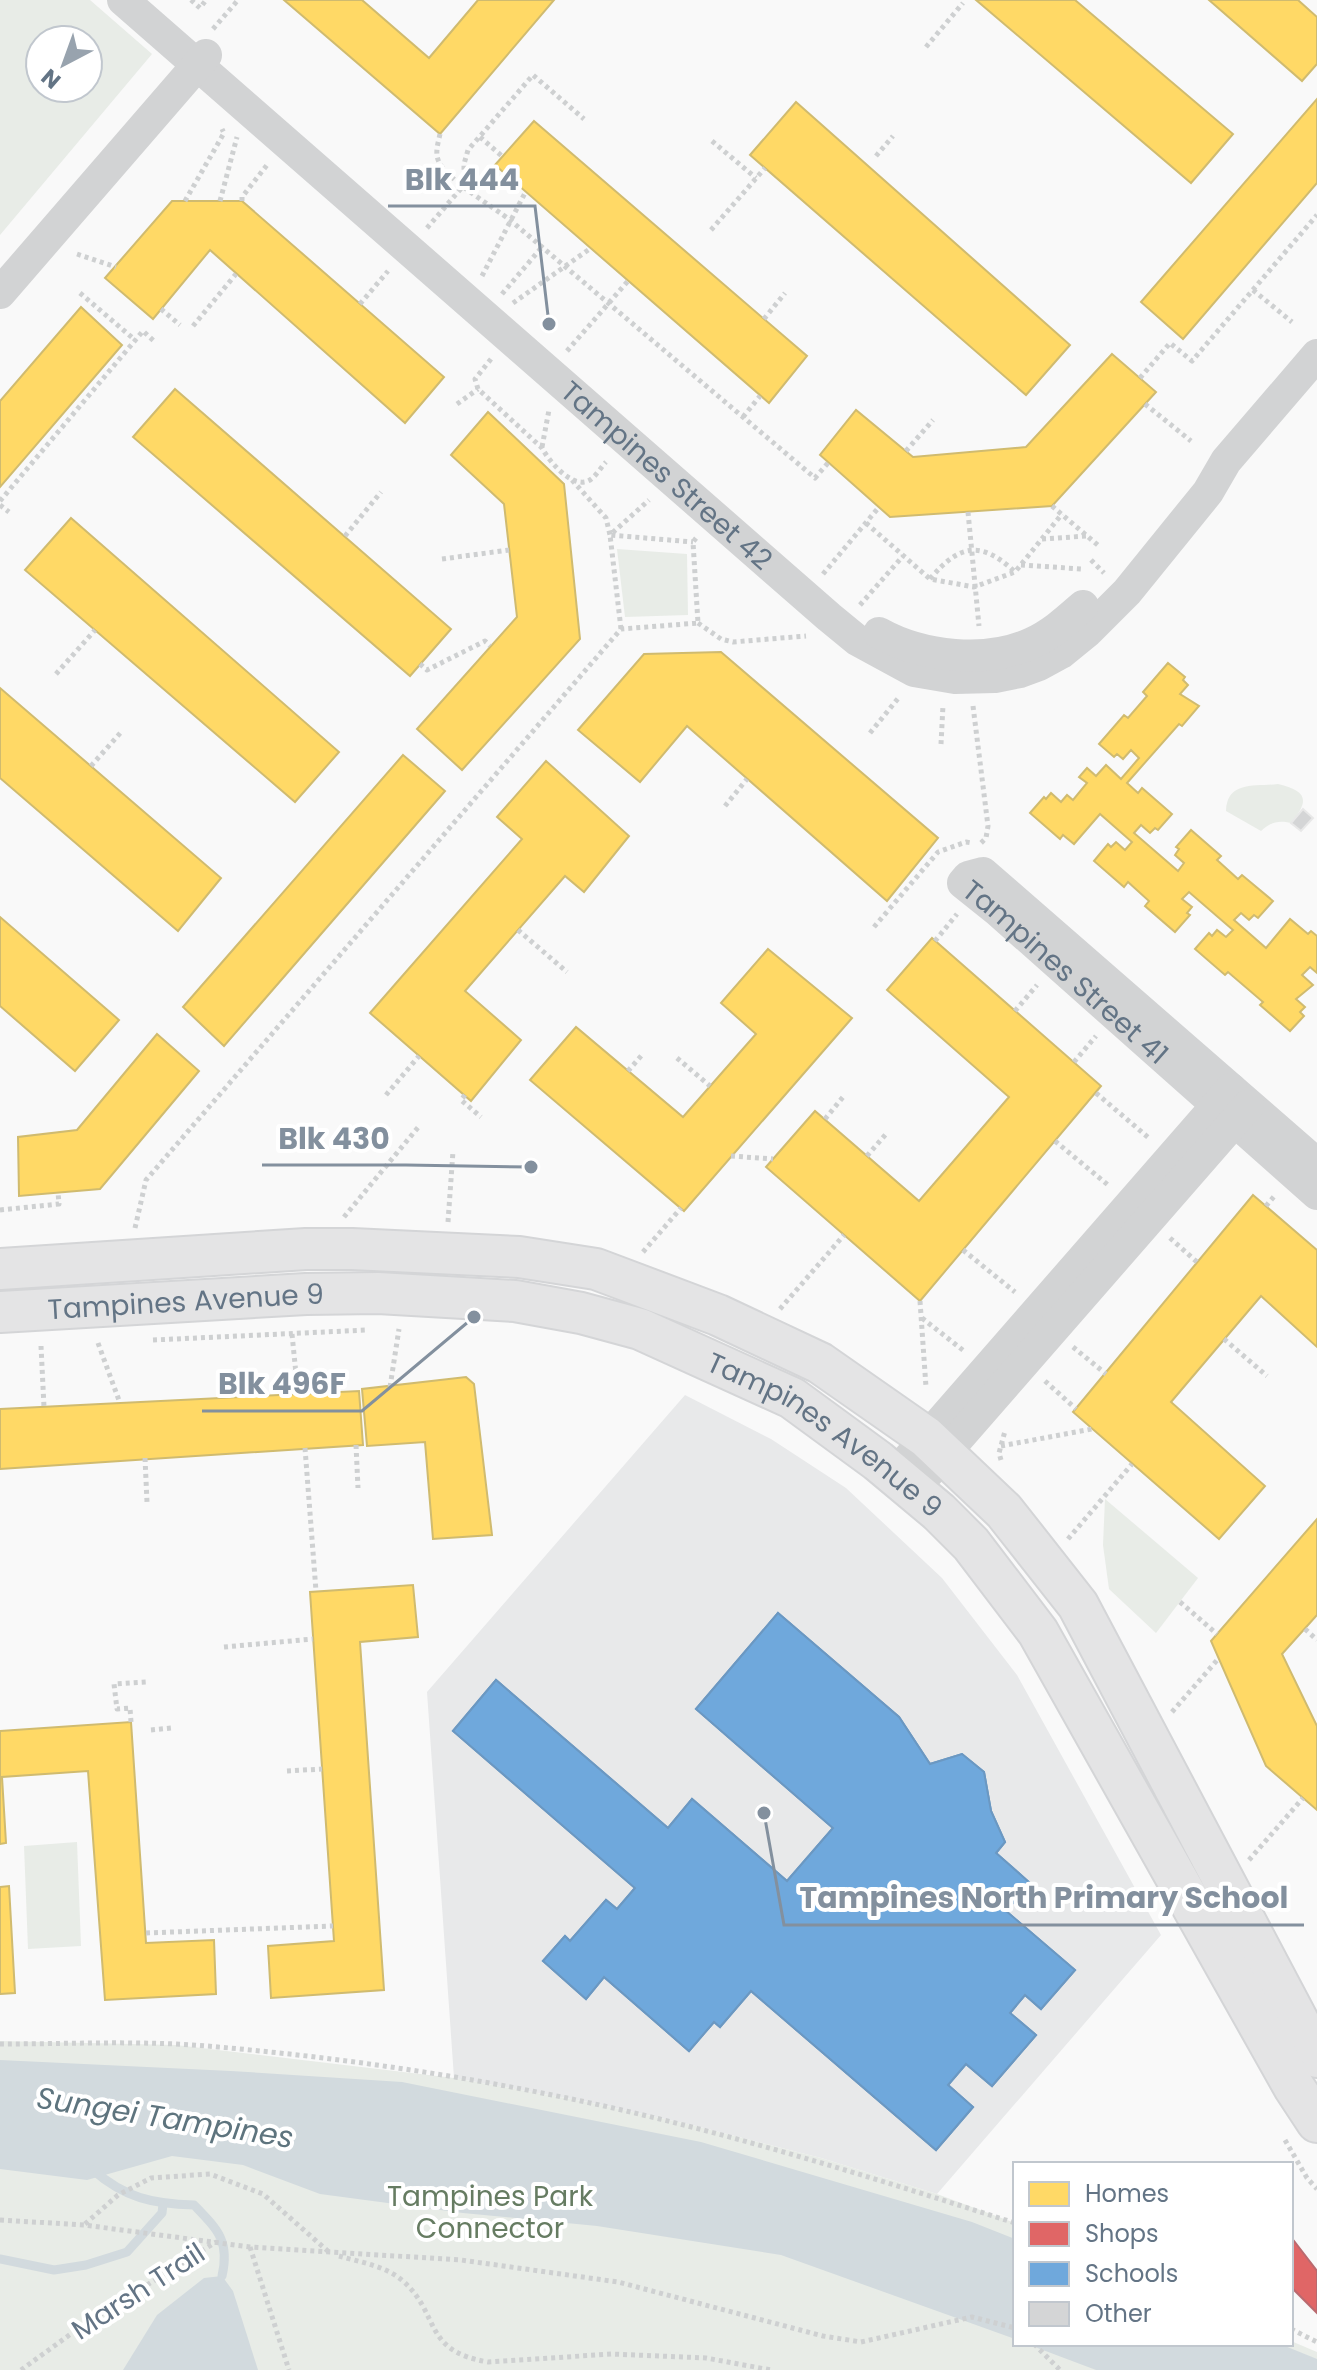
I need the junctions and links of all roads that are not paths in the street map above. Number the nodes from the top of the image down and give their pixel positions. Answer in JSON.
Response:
{"nodes":[{"id":1,"x":123,"y":0,"type":"edge"},
{"id":2,"x":143,"y":0,"type":"edge"},
{"id":3,"x":206,"y":49,"type":"junction"},
{"id":4,"x":0,"y":293,"type":"edge"},
{"id":5,"x":1317,"y":355,"type":"edge"},
{"id":6,"x":1202,"y":488,"type":"junction"},
{"id":7,"x":1233,"y":1105,"type":"junction"},
{"id":8,"x":1317,"y":1164,"type":"edge"},
{"id":9,"x":1317,"y":1194,"type":"edge"},
{"id":10,"x":0,"y":1269,"type":"edge"},
{"id":11,"x":0,"y":1312,"type":"edge"},
{"id":12,"x":935,"y":1444,"type":"junction"},
{"id":13,"x":904,"y":1482,"type":"junction"},
{"id":14,"x":1317,"y":2057,"type":"edge"},
{"id":15,"x":1317,"y":2122,"type":"edge"}],
"edges":[{"from":1,"to":3,"type":"street","name":"Tampines Street 42"},
{"from":2,"to":3,"type":"street","name":"Tampines Street 42"},
{"from":3,"to":4,"type":"street"},
{"from":3,"to":6,"type":"street","name":"Tampines Street 42"},
{"from":3,"to":6,"type":"street","name":"Tampines Street 42"},
{"from":5,"to":6,"type":"street","name":"Tampines Street 42"},
{"from":7,"to":7,"type":"street","name":"Tampines Street 41"},
{"from":7,"to":8,"type":"street","name":"Tampines Street 41"},
{"from":7,"to":9,"type":"street","name":"Tampines Street 41"},
{"from":7,"to":12,"type":"street"},
{"from":7,"to":12,"type":"street"},
{"from":10,"to":12,"type":"main road","name":"Tampines Avenue 9"},
{"from":11,"to":13,"type":"main road","name":"Tampines Avenue 9"},
{"from":12,"to":13,"type":"street"},
{"from":12,"to":14,"type":"main road","name":"Tampines Avenue 9"},
{"from":13,"to":15,"type":"main road","name":"Tampines Avenue 9"}]}
